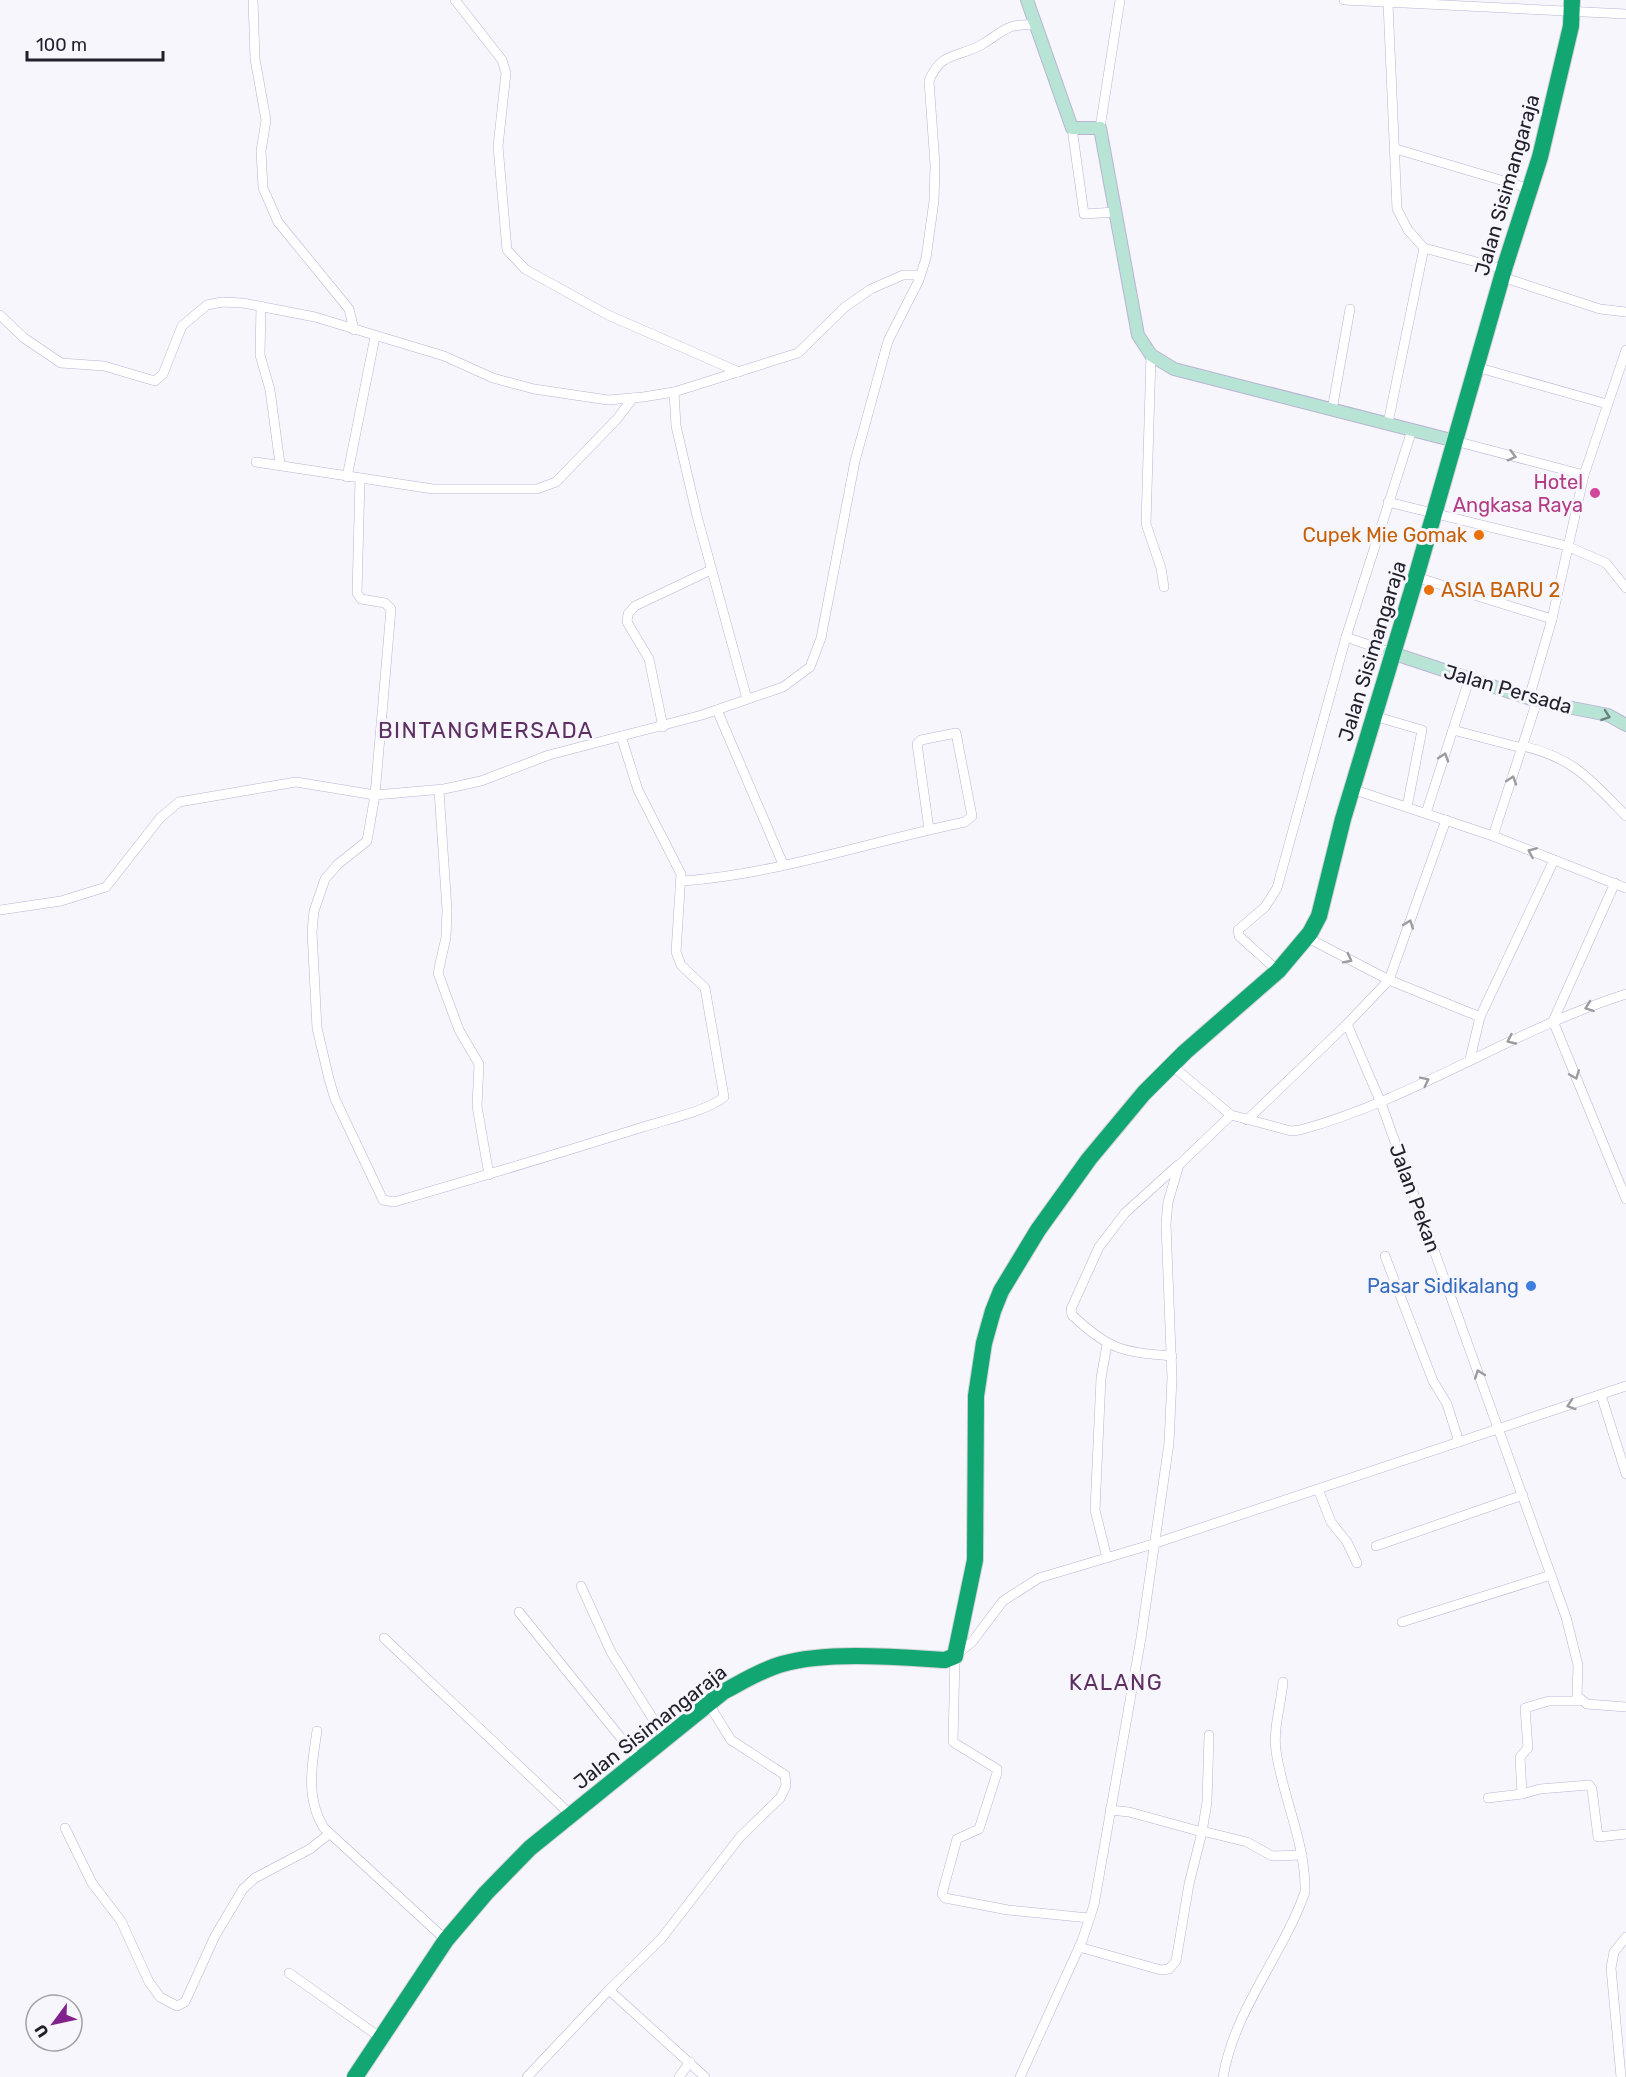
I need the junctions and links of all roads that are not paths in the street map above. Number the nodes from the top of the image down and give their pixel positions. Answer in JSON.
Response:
{"nodes":[{"id":1,"x":253,"y":0,"type":"edge"},
{"id":2,"x":455,"y":0,"type":"edge"},
{"id":3,"x":1027,"y":0,"type":"edge"},
{"id":4,"x":1120,"y":0,"type":"edge"},
{"id":5,"x":1344,"y":0,"type":"edge"},
{"id":6,"x":1388,"y":3,"type":"junction"},
{"id":7,"x":1516,"y":4,"type":"edge"},
{"id":8,"x":1571,"y":6,"type":"edge"},
{"id":9,"x":1626,"y":14,"type":"edge"},
{"id":10,"x":1036,"y":24,"type":"junction"},
{"id":11,"x":1072,"y":128,"type":"junction"},
{"id":12,"x":1100,"y":128,"type":"junction"},
{"id":13,"x":1396,"y":149,"type":"junction"},
{"id":14,"x":1524,"y":187,"type":"junction"},
{"id":15,"x":1115,"y":212,"type":"junction"},
{"id":16,"x":1424,"y":248,"type":"junction"},
{"id":17,"x":1500,"y":273,"type":"junction"},
{"id":18,"x":920,"y":275,"type":"junction"},
{"id":19,"x":261,"y":306,"type":"junction"},
{"id":20,"x":1350,"y":309,"type":"dead end"},
{"id":21,"x":1626,"y":312,"type":"edge"},
{"id":22,"x":0,"y":315,"type":"edge"},
{"id":23,"x":354,"y":330,"type":"junction"},
{"id":24,"x":375,"y":337,"type":"junction"},
{"id":25,"x":1626,"y":350,"type":"edge"},
{"id":26,"x":1151,"y":355,"type":"junction"},
{"id":27,"x":1476,"y":367,"type":"junction"},
{"id":28,"x":739,"y":372,"type":"junction"},
{"id":29,"x":674,"y":392,"type":"junction"},
{"id":30,"x":633,"y":398,"type":"junction"},
{"id":31,"x":1607,"y":404,"type":"junction"},
{"id":32,"x":1332,"y":410,"type":"junction"},
{"id":33,"x":1388,"y":423,"type":"junction"},
{"id":34,"x":1412,"y":430,"type":"junction"},
{"id":35,"x":1453,"y":441,"type":"junction"},
{"id":36,"x":256,"y":462,"type":"dead end"},
{"id":37,"x":280,"y":464,"type":"junction"},
{"id":38,"x":1584,"y":475,"type":"junction"},
{"id":39,"x":347,"y":477,"type":"junction"},
{"id":40,"x":360,"y":479,"type":"junction"},
{"id":41,"x":1388,"y":502,"type":"junction"},
{"id":42,"x":1433,"y":512,"type":"junction"},
{"id":43,"x":1567,"y":546,"type":"junction"},
{"id":44,"x":711,"y":570,"type":"junction"},
{"id":45,"x":1416,"y":577,"type":"junction"},
{"id":46,"x":1164,"y":587,"type":"dead end"},
{"id":47,"x":1626,"y":588,"type":"edge"},
{"id":48,"x":1552,"y":619,"type":"junction"},
{"id":49,"x":1346,"y":637,"type":"junction"},
{"id":50,"x":1390,"y":653,"type":"junction"},
{"id":51,"x":1469,"y":680,"type":"junction"},
{"id":52,"x":747,"y":699,"type":"junction"},
{"id":53,"x":1533,"y":699,"type":"junction"},
{"id":54,"x":717,"y":710,"type":"junction"},
{"id":55,"x":1374,"y":716,"type":"junction"},
{"id":56,"x":1626,"y":725,"type":"edge"},
{"id":57,"x":663,"y":727,"type":"junction"},
{"id":58,"x":1453,"y":730,"type":"junction"},
{"id":59,"x":621,"y":736,"type":"junction"},
{"id":60,"x":1522,"y":747,"type":"junction"},
{"id":61,"x":1350,"y":788,"type":"junction"},
{"id":62,"x":439,"y":790,"type":"junction"},
{"id":63,"x":375,"y":795,"type":"junction"},
{"id":64,"x":1407,"y":807,"type":"junction"},
{"id":65,"x":1426,"y":813,"type":"junction"},
{"id":66,"x":1626,"y":816,"type":"edge"},
{"id":67,"x":1446,"y":820,"type":"junction"},
{"id":68,"x":929,"y":829,"type":"junction"},
{"id":69,"x":1494,"y":836,"type":"junction"},
{"id":70,"x":1554,"y":861,"type":"junction"},
{"id":71,"x":783,"y":864,"type":"junction"},
{"id":72,"x":683,"y":881,"type":"junction"},
{"id":73,"x":1615,"y":883,"type":"junction"},
{"id":74,"x":1626,"y":888,"type":"edge"},
{"id":75,"x":0,"y":910,"type":"edge"},
{"id":76,"x":1306,"y":938,"type":"junction"},
{"id":77,"x":1277,"y":970,"type":"junction"},
{"id":78,"x":1389,"y":980,"type":"junction"},
{"id":79,"x":1626,"y":994,"type":"edge"},
{"id":80,"x":1480,"y":1017,"type":"junction"},
{"id":81,"x":1553,"y":1021,"type":"junction"},
{"id":82,"x":1347,"y":1024,"type":"junction"},
{"id":83,"x":1470,"y":1059,"type":"junction"},
{"id":84,"x":1168,"y":1067,"type":"junction"},
{"id":85,"x":1381,"y":1103,"type":"junction"},
{"id":86,"x":1231,"y":1115,"type":"junction"},
{"id":87,"x":1247,"y":1120,"type":"junction"},
{"id":88,"x":1179,"y":1165,"type":"junction"},
{"id":89,"x":489,"y":1175,"type":"junction"},
{"id":90,"x":1626,"y":1199,"type":"edge"},
{"id":91,"x":1385,"y":1256,"type":"dead end"},
{"id":92,"x":1107,"y":1345,"type":"junction"},
{"id":93,"x":1172,"y":1356,"type":"junction"},
{"id":94,"x":1626,"y":1386,"type":"edge"},
{"id":95,"x":1601,"y":1395,"type":"junction"},
{"id":96,"x":1499,"y":1429,"type":"junction"},
{"id":97,"x":1459,"y":1442,"type":"junction"},
{"id":98,"x":1626,"y":1474,"type":"edge"},
{"id":99,"x":1318,"y":1490,"type":"junction"},
{"id":100,"x":1523,"y":1495,"type":"junction"},
{"id":101,"x":1153,"y":1544,"type":"junction"},
{"id":102,"x":1376,"y":1546,"type":"dead end"},
{"id":103,"x":1107,"y":1558,"type":"junction"},
{"id":104,"x":1357,"y":1563,"type":"dead end"},
{"id":105,"x":1551,"y":1575,"type":"junction"},
{"id":106,"x":581,"y":1586,"type":"dead end"},
{"id":107,"x":519,"y":1612,"type":"dead end"},
{"id":108,"x":1402,"y":1622,"type":"dead end"},
{"id":109,"x":384,"y":1638,"type":"dead end"},
{"id":110,"x":955,"y":1656,"type":"junction"},
{"id":111,"x":1283,"y":1682,"type":"dead end"},
{"id":112,"x":1579,"y":1701,"type":"junction"},
{"id":113,"x":708,"y":1703,"type":"junction"},
{"id":114,"x":1626,"y":1707,"type":"edge"},
{"id":115,"x":317,"y":1731,"type":"dead end"},
{"id":116,"x":1209,"y":1735,"type":"dead end"},
{"id":117,"x":665,"y":1738,"type":"junction"},
{"id":118,"x":638,"y":1759,"type":"junction"},
{"id":119,"x":1522,"y":1794,"type":"junction"},
{"id":120,"x":1488,"y":1798,"type":"dead end"},
{"id":121,"x":1110,"y":1810,"type":"junction"},
{"id":122,"x":571,"y":1815,"type":"junction"},
{"id":123,"x":65,"y":1828,"type":"dead end"},
{"id":124,"x":1202,"y":1832,"type":"junction"},
{"id":125,"x":329,"y":1834,"type":"junction"},
{"id":126,"x":1626,"y":1834,"type":"edge"},
{"id":127,"x":1302,"y":1855,"type":"junction"},
{"id":128,"x":1089,"y":1918,"type":"junction"},
{"id":129,"x":1626,"y":1937,"type":"edge"},
{"id":130,"x":446,"y":1940,"type":"junction"},
{"id":131,"x":1079,"y":1947,"type":"junction"},
{"id":132,"x":289,"y":1973,"type":"dead end"},
{"id":133,"x":609,"y":1990,"type":"junction"},
{"id":134,"x":381,"y":2038,"type":"junction"},
{"id":135,"x":690,"y":2062,"type":"junction"},
{"id":136,"x":355,"y":2077,"type":"edge"},
{"id":137,"x":527,"y":2077,"type":"edge"},
{"id":138,"x":679,"y":2077,"type":"edge"},
{"id":139,"x":705,"y":2077,"type":"edge"},
{"id":140,"x":1020,"y":2077,"type":"edge"},
{"id":141,"x":1223,"y":2077,"type":"edge"},
{"id":142,"x":1621,"y":2077,"type":"edge"}],
"edges":[{"from":1,"to":23,"type":"street"},
{"from":2,"to":28,"type":"street"},
{"from":3,"to":10,"type":"street"},
{"from":4,"to":12,"type":"street"},
{"from":5,"to":6,"type":"street"},
{"from":6,"to":7,"type":"street"},
{"from":6,"to":13,"type":"street"},
{"from":7,"to":8,"type":"street"},
{"from":8,"to":9,"type":"street"},
{"from":8,"to":14,"type":"highway","name":"Jalan Sisimangaraja"},
{"from":8,"to":17,"type":"highway","name":"Jalan Sisimangaraja"},
{"from":10,"to":11,"type":"street"},
{"from":10,"to":18,"type":"street"},
{"from":11,"to":12,"type":"street"},
{"from":11,"to":15,"type":"street"},
{"from":12,"to":15,"type":"street"},
{"from":13,"to":14,"type":"street"},
{"from":13,"to":16,"type":"street"},
{"from":14,"to":17,"type":"highway","name":"Jalan Sisimangaraja"},
{"from":15,"to":26,"type":"street"},
{"from":16,"to":17,"type":"street"},
{"from":16,"to":33,"type":"street"},
{"from":17,"to":21,"type":"street"},
{"from":17,"to":27,"type":"highway","name":"Jalan Sisimangaraja"},
{"from":17,"to":35,"type":"highway","name":"Jalan Sisimangaraja"},
{"from":18,"to":28,"type":"street"},
{"from":18,"to":52,"type":"street"},
{"from":19,"to":22,"type":"street"},
{"from":19,"to":23,"type":"street"},
{"from":19,"to":37,"type":"street"},
{"from":20,"to":32,"type":"street"},
{"from":23,"to":24,"type":"street"},
{"from":24,"to":30,"type":"street"},
{"from":24,"to":39,"type":"street"},
{"from":25,"to":31,"type":"street"},
{"from":26,"to":32,"type":"street"},
{"from":26,"to":46,"type":"street"},
{"from":27,"to":31,"type":"street"},
{"from":27,"to":35,"type":"highway","name":"Jalan Sisimangaraja"},
{"from":28,"to":29,"type":"street"},
{"from":29,"to":30,"type":"street"},
{"from":29,"to":44,"type":"street"},
{"from":30,"to":40,"type":"street"},
{"from":31,"to":38,"type":"street"},
{"from":32,"to":33,"type":"street"},
{"from":33,"to":34,"type":"street"},
{"from":34,"to":35,"type":"street"},
{"from":34,"to":41,"type":"street"},
{"from":35,"to":38,"type":"street","one_way":true},
{"from":35,"to":42,"type":"highway","name":"Jalan Sisimangaraja"},
{"from":36,"to":37,"type":"street"},
{"from":37,"to":39,"type":"street"},
{"from":38,"to":43,"type":"street"},
{"from":39,"to":40,"type":"street"},
{"from":40,"to":63,"type":"street"},
{"from":41,"to":42,"type":"street"},
{"from":41,"to":49,"type":"street"},
{"from":42,"to":43,"type":"street"},
{"from":42,"to":45,"type":"highway","name":"Jalan Sisimangaraja"},
{"from":42,"to":50,"type":"highway","name":"Jalan Sisimangaraja"},
{"from":43,"to":47,"type":"street"},
{"from":43,"to":48,"type":"street"},
{"from":44,"to":52,"type":"street"},
{"from":44,"to":57,"type":"street"},
{"from":45,"to":48,"type":"street"},
{"from":45,"to":50,"type":"highway","name":"Jalan Sisimangaraja"},
{"from":48,"to":53,"type":"street"},
{"from":49,"to":50,"type":"street"},
{"from":49,"to":77,"type":"street"},
{"from":50,"to":51,"type":"street","name":"Jalan Persada"},
{"from":50,"to":55,"type":"highway","name":"Jalan Sisimangaraja"},
{"from":50,"to":61,"type":"highway","name":"Jalan Sisimangaraja"},
{"from":51,"to":53,"type":"street","name":"Jalan Persada"},
{"from":51,"to":58,"type":"street"},
{"from":52,"to":54,"type":"street"},
{"from":53,"to":56,"type":"street","name":"Jalan Persada","one_way":true},
{"from":53,"to":60,"type":"street"},
{"from":54,"to":57,"type":"street"},
{"from":54,"to":71,"type":"street"},
{"from":55,"to":61,"type":"highway","name":"Jalan Sisimangaraja"},
{"from":55,"to":64,"type":"street"},
{"from":57,"to":59,"type":"street"},
{"from":58,"to":60,"type":"street"},
{"from":65,"to":58,"type":"street","one_way":true},
{"from":59,"to":62,"type":"street"},
{"from":59,"to":72,"type":"street"},
{"from":60,"to":66,"type":"street"},
{"from":69,"to":60,"type":"street","one_way":true},
{"from":61,"to":64,"type":"street"},
{"from":61,"to":76,"type":"highway","name":"Jalan Sisimangaraja"},
{"from":61,"to":77,"type":"highway","name":"Jalan Sisimangaraja"},
{"from":62,"to":63,"type":"street"},
{"from":62,"to":89,"type":"street"},
{"from":63,"to":75,"type":"street"},
{"from":63,"to":89,"type":"street"},
{"from":64,"to":65,"type":"street"},
{"from":65,"to":67,"type":"street"},
{"from":67,"to":69,"type":"street"},
{"from":78,"to":67,"type":"street","one_way":true},
{"from":68,"to":68,"type":"street"},
{"from":68,"to":71,"type":"street"},
{"from":70,"to":69,"type":"street","one_way":true},
{"from":70,"to":73,"type":"street"},
{"from":70,"to":80,"type":"street"},
{"from":71,"to":72,"type":"street"},
{"from":72,"to":89,"type":"street"},
{"from":73,"to":74,"type":"street"},
{"from":73,"to":81,"type":"street"},
{"from":76,"to":77,"type":"highway","name":"Jalan Sisimangaraja"},
{"from":76,"to":78,"type":"street","one_way":true},
{"from":77,"to":84,"type":"highway","name":"Jalan Sisimangaraja"},
{"from":78,"to":80,"type":"street"},
{"from":78,"to":82,"type":"street"},
{"from":79,"to":81,"type":"street","one_way":true},
{"from":80,"to":83,"type":"street"},
{"from":81,"to":83,"type":"street","one_way":true},
{"from":81,"to":90,"type":"street","one_way":true},
{"from":82,"to":85,"type":"street","name":"Jalan Pekan"},
{"from":82,"to":87,"type":"street"},
{"from":85,"to":83,"type":"street","one_way":true},
{"from":84,"to":86,"type":"street"},
{"from":84,"to":110,"type":"highway","name":"Jalan Sisimangaraja"},
{"from":85,"to":87,"type":"street"},
{"from":96,"to":85,"type":"street","name":"Jalan Pekan","one_way":true},
{"from":86,"to":87,"type":"street"},
{"from":86,"to":88,"type":"street"},
{"from":88,"to":92,"type":"street"},
{"from":88,"to":93,"type":"street"},
{"from":91,"to":97,"type":"street"},
{"from":92,"to":93,"type":"street"},
{"from":92,"to":103,"type":"street"},
{"from":93,"to":101,"type":"street"},
{"from":94,"to":95,"type":"street"},
{"from":95,"to":96,"type":"street","one_way":true},
{"from":95,"to":98,"type":"street"},
{"from":96,"to":97,"type":"street"},
{"from":96,"to":100,"type":"street","name":"Jalan Pekan"},
{"from":97,"to":99,"type":"street"},
{"from":99,"to":101,"type":"street"},
{"from":99,"to":104,"type":"street"},
{"from":100,"to":102,"type":"street"},
{"from":100,"to":105,"type":"street","name":"Jalan Pekan"},
{"from":101,"to":103,"type":"street"},
{"from":101,"to":121,"type":"street"},
{"from":103,"to":110,"type":"street"},
{"from":105,"to":108,"type":"street"},
{"from":105,"to":112,"type":"street","name":"Jalan Pekan"},
{"from":106,"to":117,"type":"street"},
{"from":107,"to":118,"type":"street"},
{"from":109,"to":122,"type":"street"},
{"from":110,"to":113,"type":"highway","name":"Jalan Sisimangaraja"},
{"from":110,"to":128,"type":"street"},
{"from":111,"to":127,"type":"street"},
{"from":112,"to":114,"type":"street"},
{"from":112,"to":119,"type":"street"},
{"from":113,"to":117,"type":"highway","name":"Jalan Sisimangaraja"},
{"from":113,"to":133,"type":"street"},
{"from":115,"to":125,"type":"street"},
{"from":116,"to":124,"type":"street"},
{"from":117,"to":118,"type":"highway","name":"Jalan Sisimangaraja"},
{"from":118,"to":122,"type":"highway","name":"Jalan Sisimangaraja"},
{"from":119,"to":120,"type":"street"},
{"from":119,"to":126,"type":"street"},
{"from":121,"to":124,"type":"street"},
{"from":121,"to":128,"type":"street"},
{"from":122,"to":130,"type":"highway","name":"Jalan Sisimangaraja"},
{"from":123,"to":125,"type":"street"},
{"from":124,"to":127,"type":"street"},
{"from":124,"to":131,"type":"street"},
{"from":125,"to":130,"type":"street"},
{"from":127,"to":141,"type":"street"},
{"from":128,"to":131,"type":"street"},
{"from":129,"to":142,"type":"street"},
{"from":130,"to":134,"type":"highway","name":"Jalan Sisimangaraja"},
{"from":131,"to":140,"type":"street"},
{"from":132,"to":134,"type":"street"},
{"from":133,"to":135,"type":"street"},
{"from":133,"to":137,"type":"street"},
{"from":134,"to":136,"type":"highway","name":"Jalan Sisimangaraja"},
{"from":135,"to":138,"type":"street"},
{"from":135,"to":139,"type":"street"}]}
